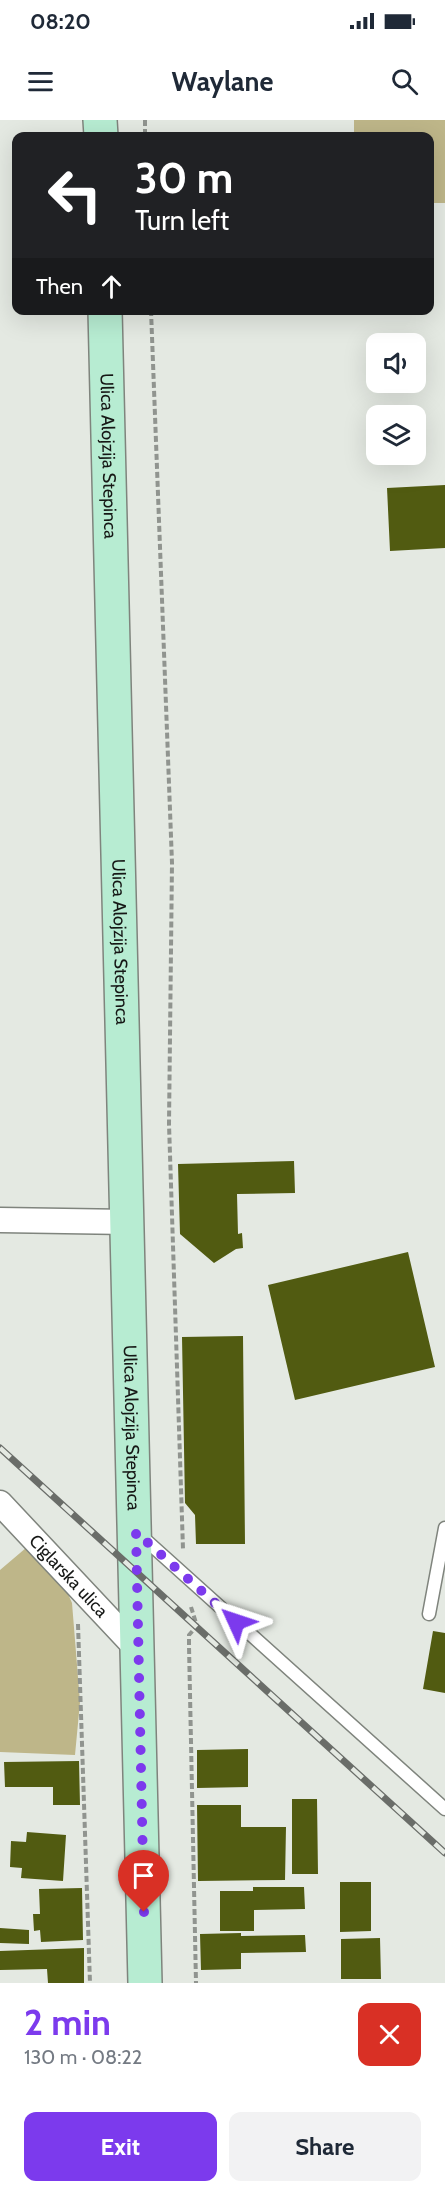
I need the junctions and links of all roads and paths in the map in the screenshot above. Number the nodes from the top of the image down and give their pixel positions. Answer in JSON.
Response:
{"nodes":[{"id":1,"x":105,"y":315,"type":"edge"},
{"id":2,"x":151,"y":315,"type":"edge"},
{"id":3,"x":0,"y":1220,"type":"edge"},
{"id":4,"x":129,"y":1222,"type":"junction"},
{"id":5,"x":0,"y":1503,"type":"edge"},
{"id":6,"x":445,"y":1528,"type":"edge"},
{"id":7,"x":136,"y":1532,"type":"junction"},
{"id":8,"x":184,"y":1575,"type":"junction"},
{"id":9,"x":76,"y":1584,"type":"junction"},
{"id":10,"x":429,"y":1614,"type":"dead end"},
{"id":11,"x":138,"y":1650,"type":"junction"},
{"id":12,"x":445,"y":1809,"type":"edge"},
{"id":13,"x":90,"y":1983,"type":"edge"},
{"id":14,"x":146,"y":1983,"type":"edge"},
{"id":15,"x":195,"y":1983,"type":"edge"}],
"edges":[{"from":1,"to":4,"type":"main road","name":"Ulica Alojzija Stepinca"},
{"from":2,"to":8,"type":"path"},
{"from":3,"to":4,"type":"street"},
{"from":4,"to":7,"type":"main road","name":"Ulica Alojzija Stepinca"},
{"from":5,"to":9,"type":"street","name":"Ciglarska ulica"},
{"from":6,"to":10,"type":"lane"},
{"from":7,"to":8,"type":"lane"},
{"from":7,"to":11,"type":"main road","name":"Ulica Alojzija Stepinca"},
{"from":8,"to":12,"type":"lane"},
{"from":8,"to":15,"type":"path"},
{"from":9,"to":11,"type":"street","name":"Ciglarska ulica"},
{"from":9,"to":13,"type":"path"},
{"from":11,"to":14,"type":"main road","name":"Ulica Alojzija Stepinca"}]}
